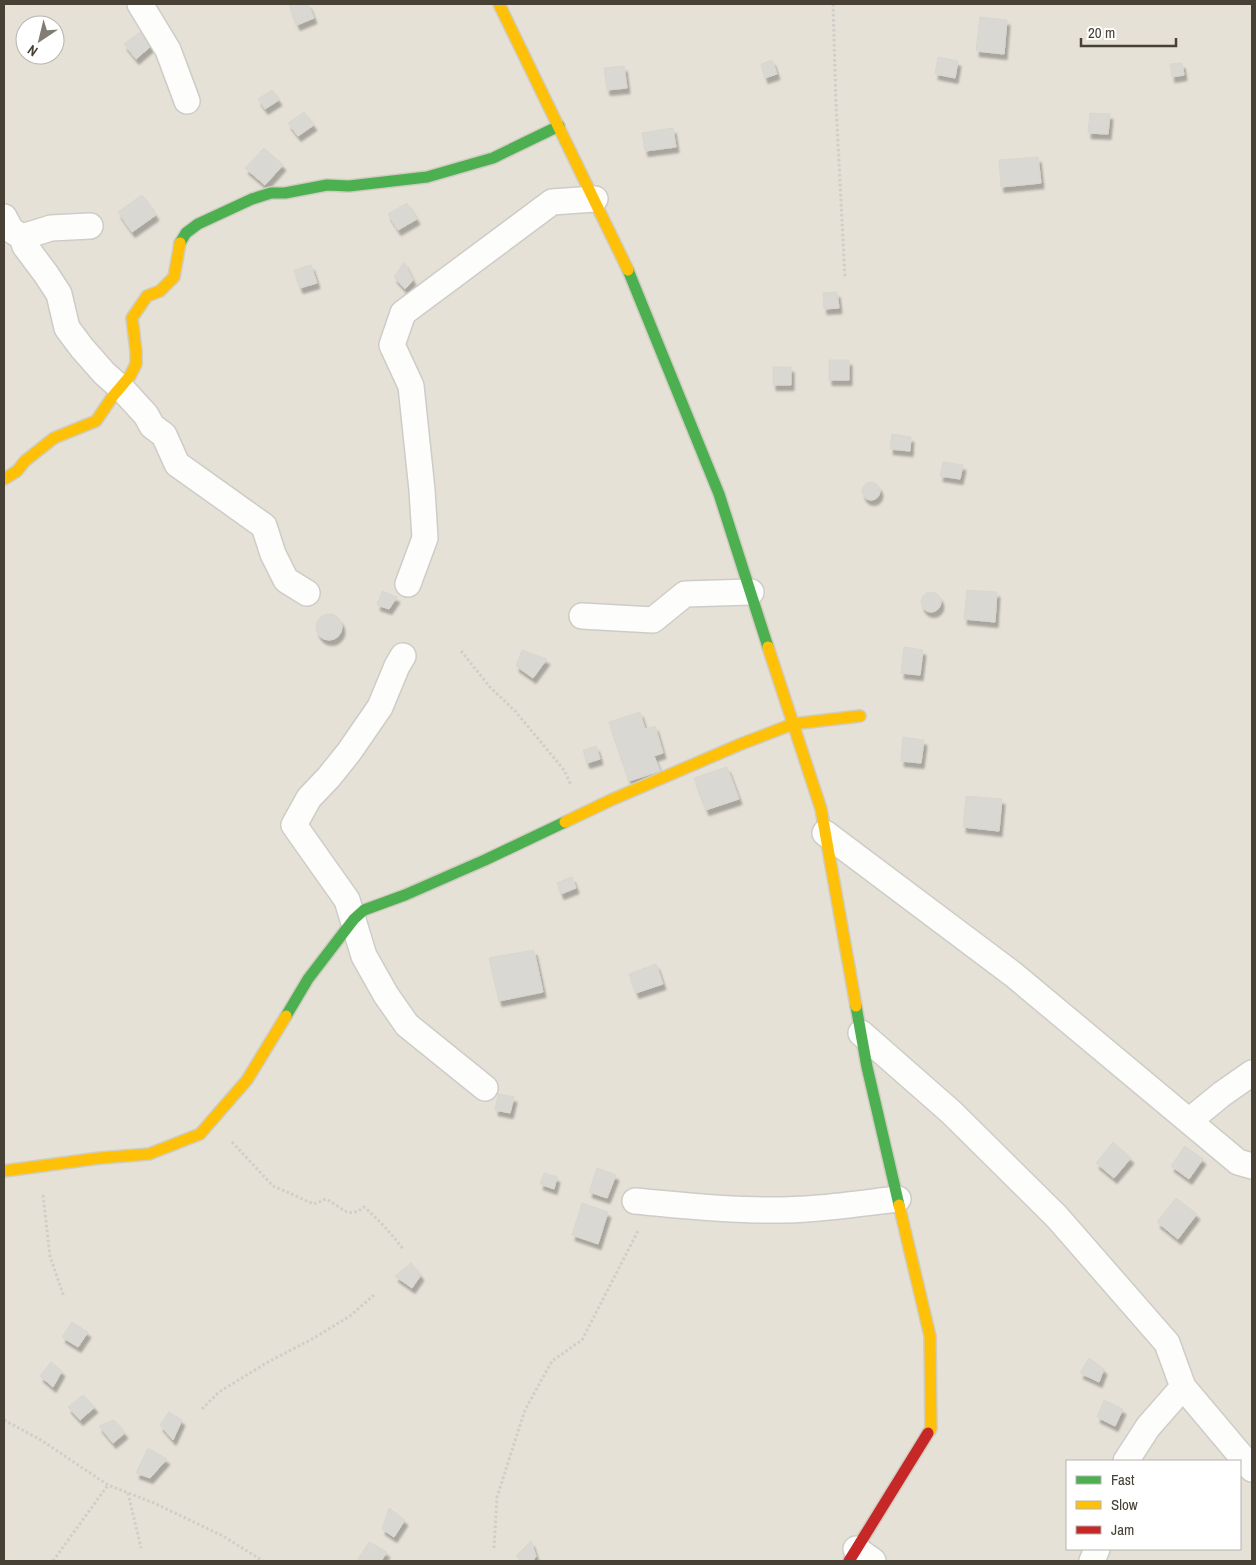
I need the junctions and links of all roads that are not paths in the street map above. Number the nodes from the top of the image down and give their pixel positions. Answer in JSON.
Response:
{"nodes":[{"id":1,"x":140,"y":4,"type":"edge"},
{"id":2,"x":500,"y":4,"type":"edge"},
{"id":3,"x":186,"y":101,"type":"dead end"},
{"id":4,"x":559,"y":126,"type":"junction"},
{"id":5,"x":595,"y":199,"type":"junction"},
{"id":6,"x":4,"y":217,"type":"edge"},
{"id":7,"x":90,"y":226,"type":"dead end"},
{"id":8,"x":22,"y":237,"type":"junction"},
{"id":9,"x":120,"y":388,"type":"junction"},
{"id":10,"x":4,"y":478,"type":"edge"},
{"id":11,"x":408,"y":584,"type":"dead end"},
{"id":12,"x":751,"y":592,"type":"junction"},
{"id":13,"x":307,"y":594,"type":"dead end"},
{"id":14,"x":582,"y":616,"type":"dead end"},
{"id":15,"x":403,"y":656,"type":"dead end"},
{"id":16,"x":860,"y":716,"type":"dead end"},
{"id":17,"x":793,"y":724,"type":"junction"},
{"id":18,"x":825,"y":833,"type":"junction"},
{"id":19,"x":352,"y":920,"type":"junction"},
{"id":20,"x":861,"y":1033,"type":"junction"},
{"id":21,"x":1252,"y":1074,"type":"edge"},
{"id":22,"x":485,"y":1088,"type":"dead end"},
{"id":23,"x":1189,"y":1121,"type":"junction"},
{"id":24,"x":1252,"y":1166,"type":"edge"},
{"id":25,"x":4,"y":1171,"type":"edge"},
{"id":26,"x":898,"y":1199,"type":"junction"},
{"id":27,"x":644,"y":1202,"type":"road end"},
{"id":28,"x":1183,"y":1387,"type":"junction"},
{"id":29,"x":1127,"y":1460,"type":"edge"},
{"id":30,"x":1252,"y":1469,"type":"edge"},
{"id":31,"x":859,"y":1557,"type":"edge"}],
"edges":[{"from":1,"to":3,"type":"street"},
{"from":2,"to":4,"type":"street"},
{"from":4,"to":5,"type":"street"},
{"from":4,"to":9,"type":"street"},
{"from":5,"to":11,"type":"street"},
{"from":5,"to":12,"type":"street"},
{"from":6,"to":8,"type":"street"},
{"from":7,"to":8,"type":"street"},
{"from":8,"to":9,"type":"street"},
{"from":9,"to":10,"type":"street"},
{"from":9,"to":13,"type":"street"},
{"from":12,"to":14,"type":"street"},
{"from":12,"to":17,"type":"street"},
{"from":15,"to":19,"type":"street"},
{"from":16,"to":17,"type":"street"},
{"from":17,"to":18,"type":"street"},
{"from":17,"to":19,"type":"street"},
{"from":18,"to":20,"type":"street"},
{"from":18,"to":23,"type":"street"},
{"from":19,"to":22,"type":"street"},
{"from":19,"to":25,"type":"street"},
{"from":20,"to":26,"type":"street"},
{"from":20,"to":28,"type":"street"},
{"from":21,"to":23,"type":"street"},
{"from":23,"to":24,"type":"street"},
{"from":26,"to":27,"type":"street"},
{"from":26,"to":31,"type":"street"},
{"from":28,"to":29,"type":"street"},
{"from":28,"to":30,"type":"street"}]}
